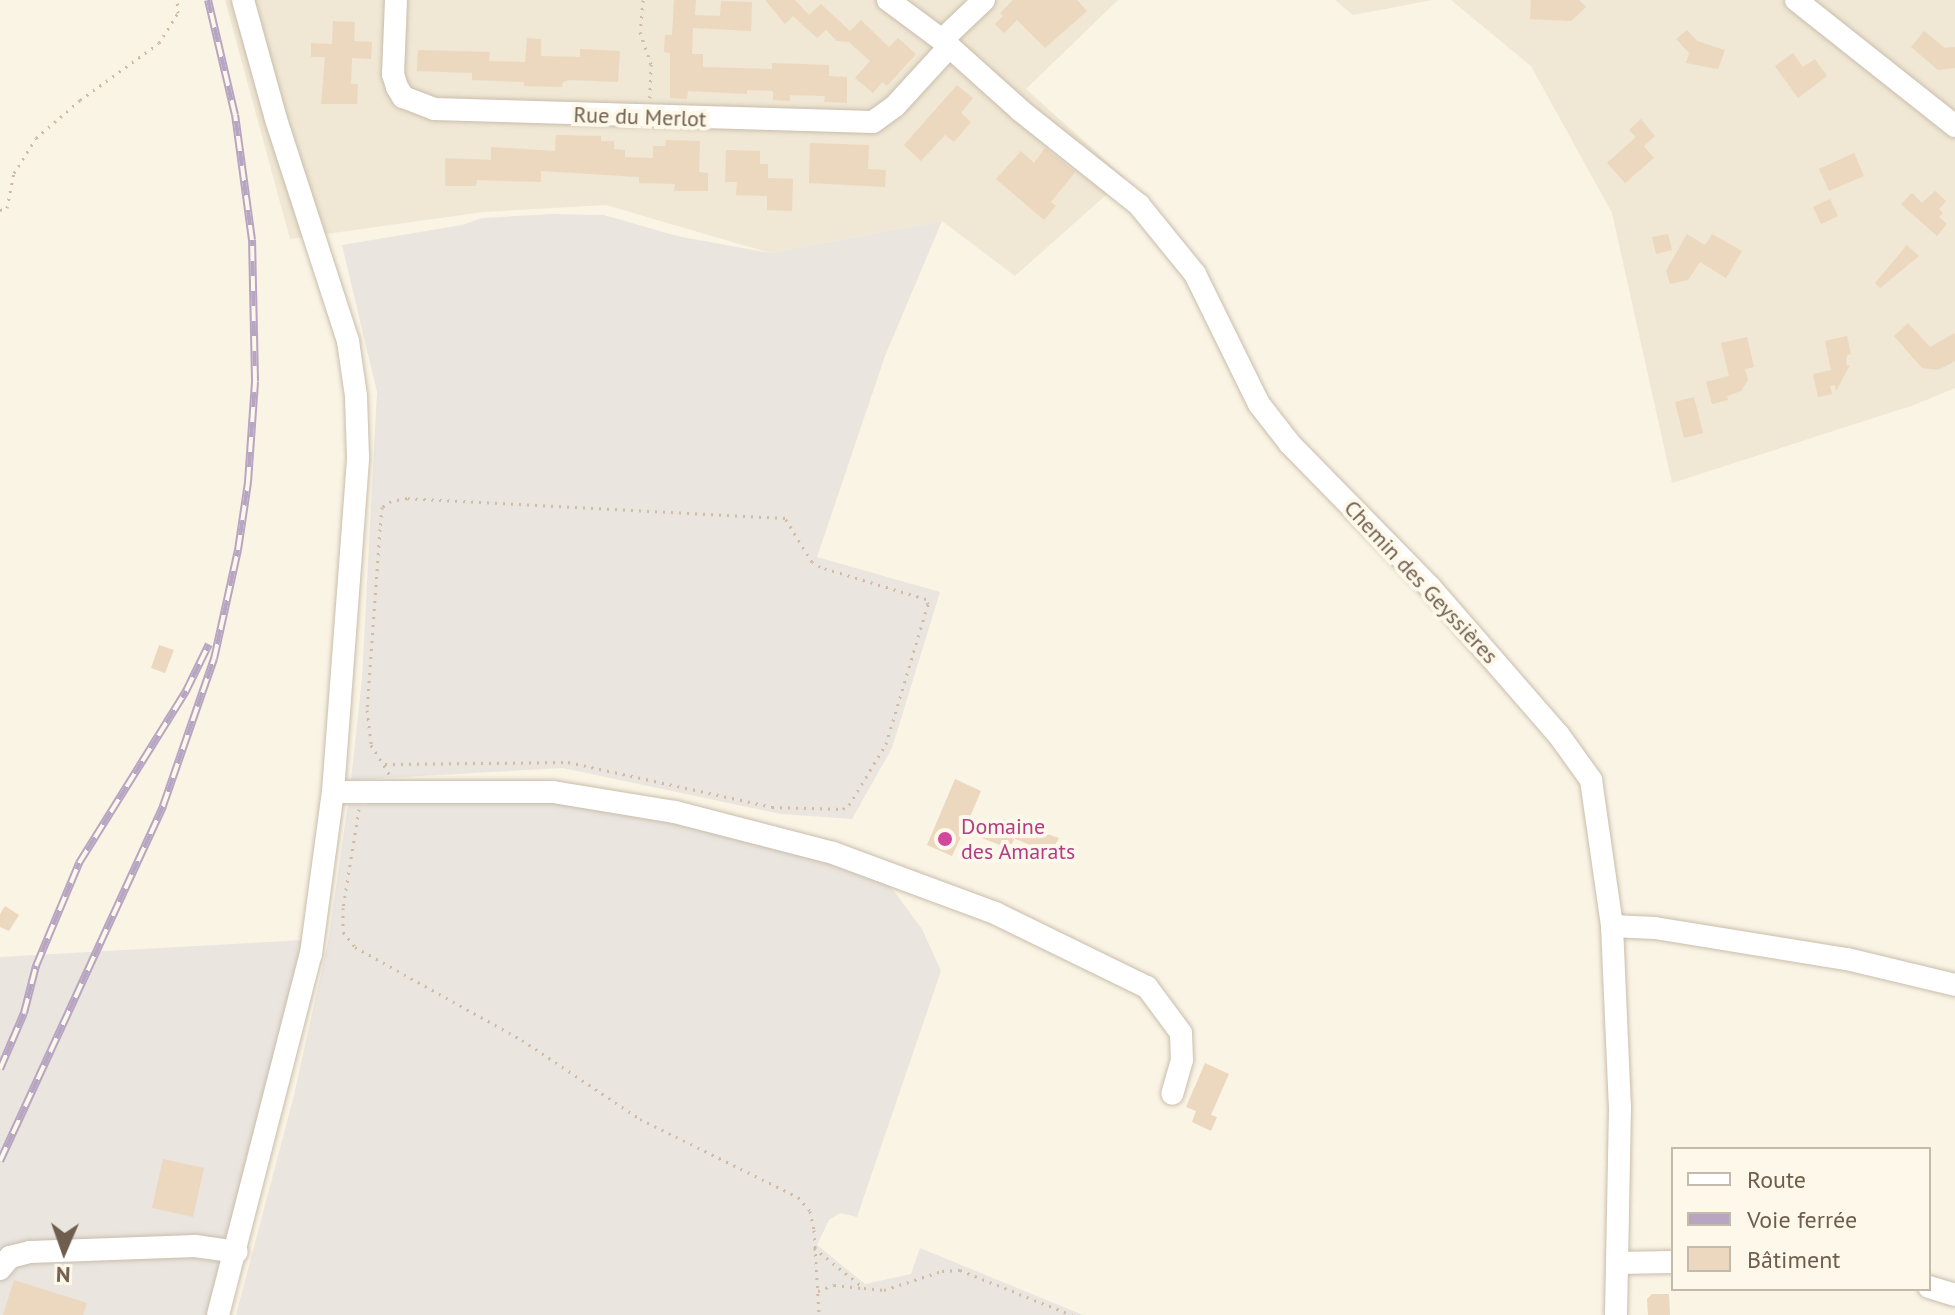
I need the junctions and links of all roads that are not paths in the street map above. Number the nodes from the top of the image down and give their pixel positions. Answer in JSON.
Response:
{"nodes":[{"id":1,"x":243,"y":0,"type":"edge"},
{"id":2,"x":396,"y":0,"type":"edge"},
{"id":3,"x":888,"y":0,"type":"edge"},
{"id":4,"x":984,"y":0,"type":"edge"},
{"id":5,"x":1796,"y":0,"type":"edge"},
{"id":6,"x":946,"y":44,"type":"junction"},
{"id":7,"x":1955,"y":126,"type":"edge"},
{"id":8,"x":333,"y":792,"type":"junction"},
{"id":9,"x":1612,"y":926,"type":"junction"},
{"id":10,"x":1955,"y":985,"type":"edge"},
{"id":11,"x":1172,"y":1094,"type":"dead end"},
{"id":12,"x":237,"y":1252,"type":"junction"},
{"id":13,"x":1671,"y":1262,"type":"edge"},
{"id":14,"x":1617,"y":1263,"type":"junction"},
{"id":15,"x":0,"y":1269,"type":"edge"},
{"id":16,"x":1955,"y":1279,"type":"edge"},
{"id":17,"x":1931,"y":1286,"type":"edge"},
{"id":18,"x":1931,"y":1288,"type":"edge"},
{"id":19,"x":1955,"y":1295,"type":"edge"},
{"id":20,"x":218,"y":1315,"type":"edge"},
{"id":21,"x":1616,"y":1315,"type":"edge"}],
"edges":[{"from":1,"to":8,"type":"street"},
{"from":2,"to":6,"type":"street","name":"Rue du Merlot"},
{"from":3,"to":6,"type":"street","name":"Chemin des Geyssières"},
{"from":4,"to":6,"type":"street","name":"Rue du Merlot"},
{"from":5,"to":7,"type":"street"},
{"from":6,"to":9,"type":"street","name":"Chemin des Geyssières"},
{"from":8,"to":11,"type":"street"},
{"from":8,"to":12,"type":"street"},
{"from":9,"to":10,"type":"street"},
{"from":9,"to":14,"type":"street","name":"Chemin des Geyssières"},
{"from":12,"to":15,"type":"street"},
{"from":12,"to":20,"type":"street"},
{"from":13,"to":14,"type":"street"},
{"from":14,"to":21,"type":"street","name":"Chemin des Geyssières"},
{"from":16,"to":17,"type":"street"},
{"from":18,"to":19,"type":"street"}]}
